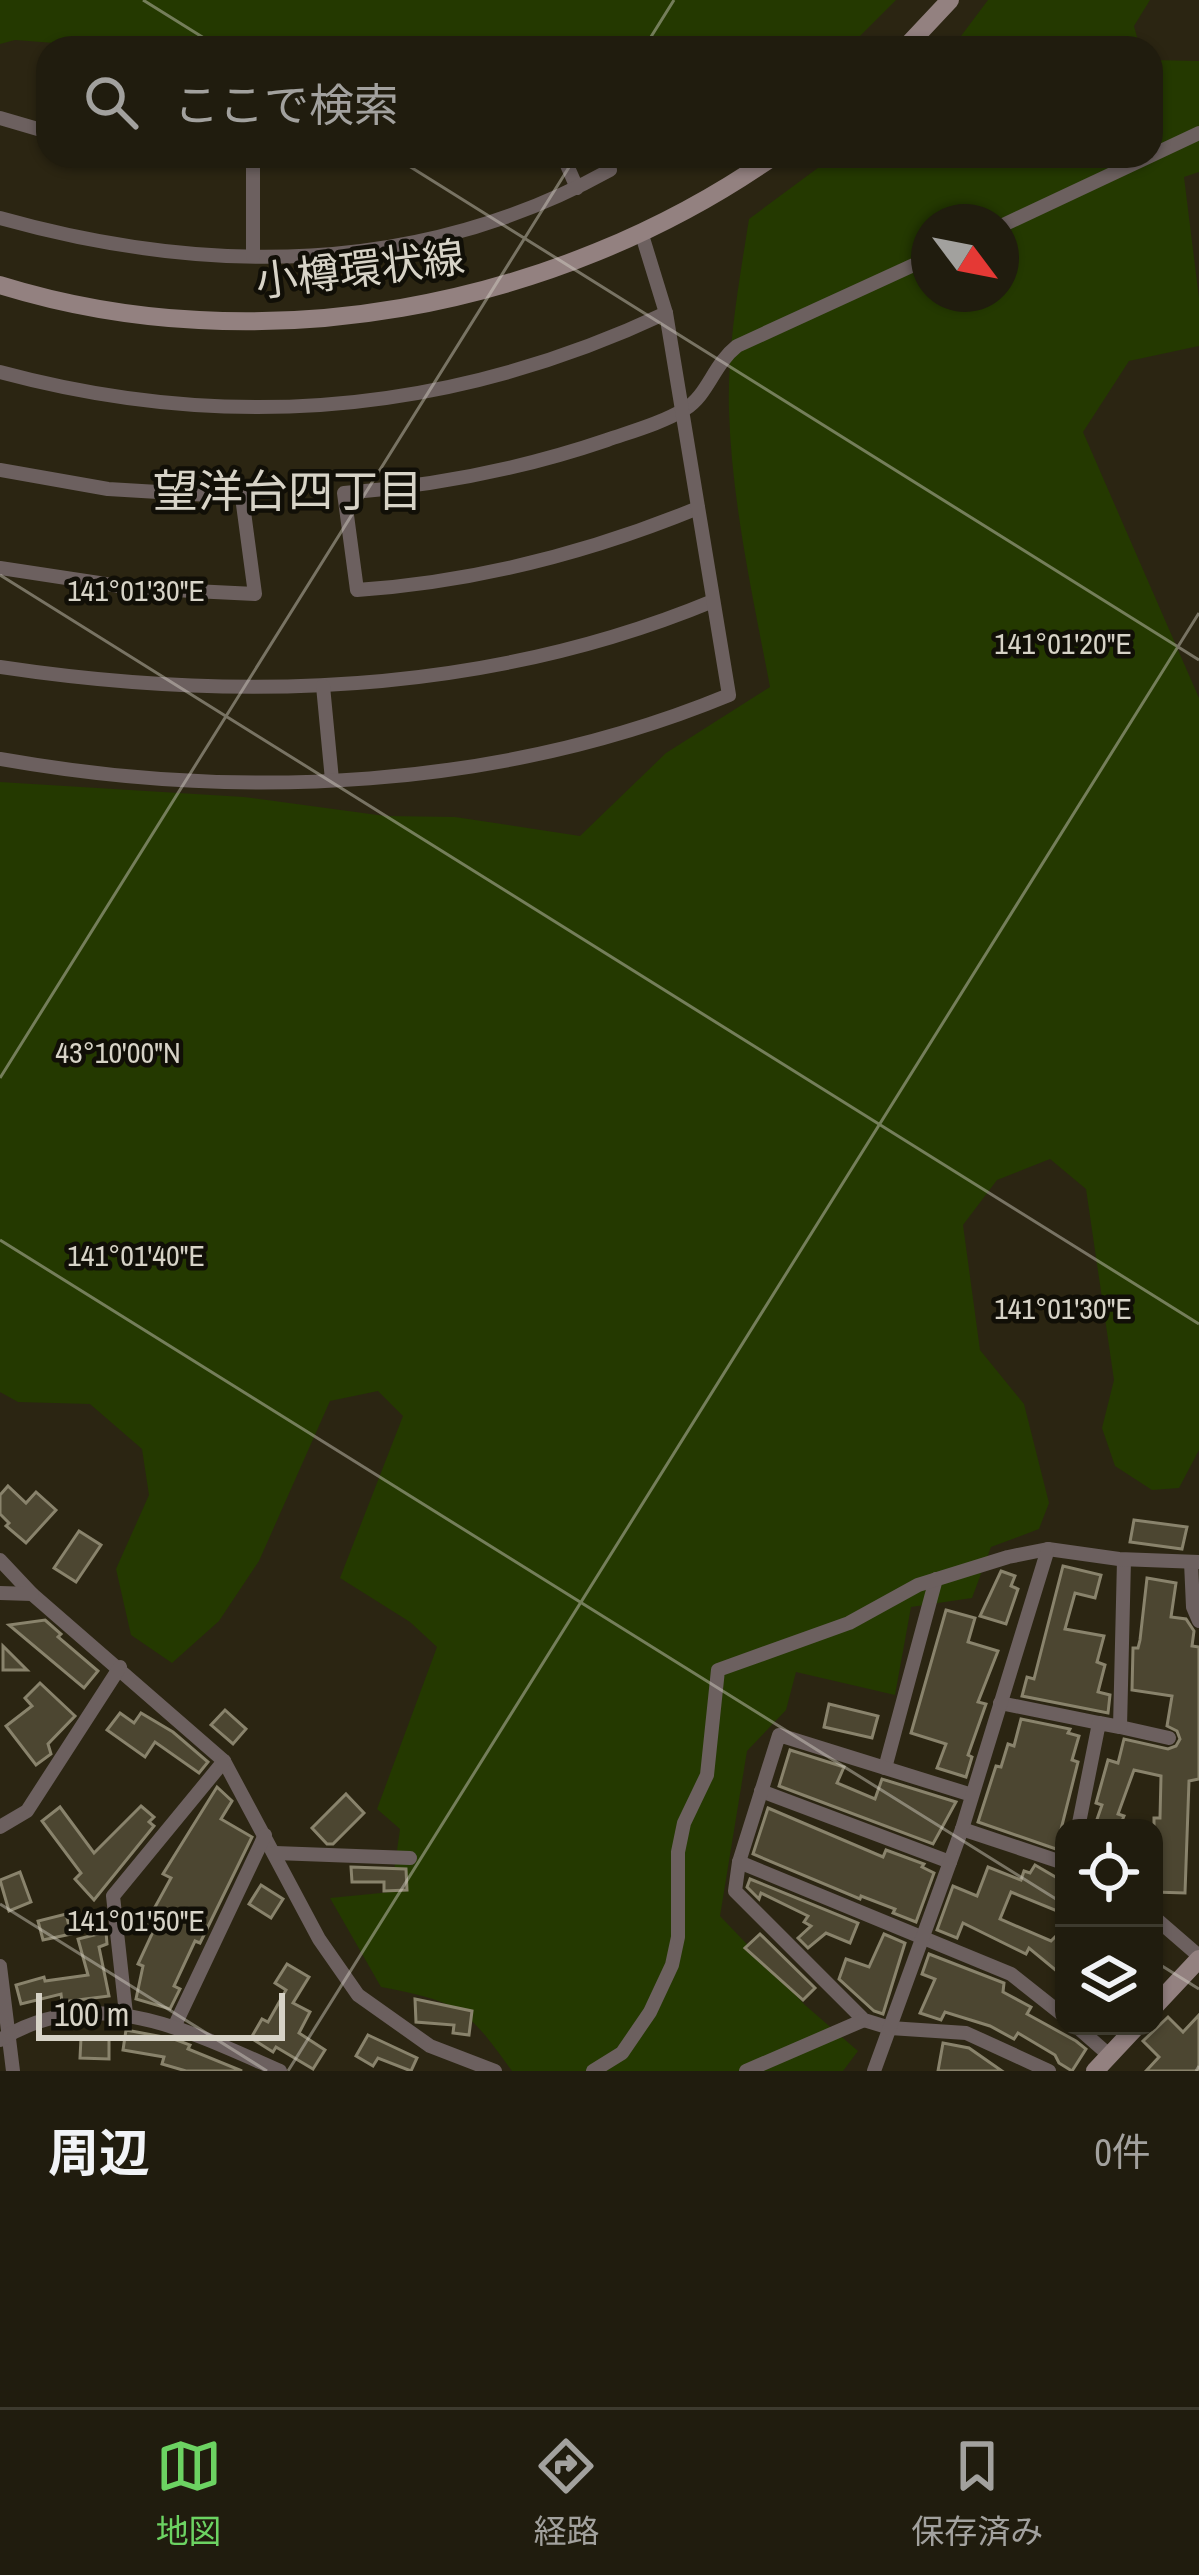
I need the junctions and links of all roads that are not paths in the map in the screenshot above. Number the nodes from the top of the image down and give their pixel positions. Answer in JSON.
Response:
{"nodes":[{"id":1,"x":950,"y":0,"type":"edge"},
{"id":2,"x":916,"y":36,"type":"edge"},
{"id":3,"x":0,"y":118,"type":"edge"},
{"id":4,"x":36,"y":128,"type":"edge"},
{"id":5,"x":1199,"y":134,"type":"edge"},
{"id":6,"x":1163,"y":151,"type":"edge"},
{"id":7,"x":253,"y":168,"type":"edge"},
{"id":8,"x":568,"y":168,"type":"edge"},
{"id":9,"x":754,"y":168,"type":"edge"},
{"id":10,"x":1126,"y":168,"type":"edge"},
{"id":11,"x":610,"y":170,"type":"dead end"},
{"id":12,"x":577,"y":188,"type":"junction"},
{"id":13,"x":0,"y":218,"type":"edge"},
{"id":14,"x":1019,"y":218,"type":"edge"},
{"id":15,"x":642,"y":235,"type":"junction"},
{"id":16,"x":253,"y":256,"type":"junction"},
{"id":17,"x":911,"y":266,"type":"edge"},
{"id":18,"x":0,"y":285,"type":"edge"},
{"id":19,"x":666,"y":313,"type":"junction"},
{"id":20,"x":0,"y":372,"type":"edge"},
{"id":21,"x":682,"y":411,"type":"junction"},
{"id":22,"x":0,"y":470,"type":"edge"},
{"id":23,"x":698,"y":508,"type":"junction"},
{"id":24,"x":0,"y":568,"type":"edge"},
{"id":25,"x":713,"y":602,"type":"junction"},
{"id":26,"x":0,"y":668,"type":"edge"},
{"id":27,"x":323,"y":686,"type":"junction"},
{"id":28,"x":0,"y":759,"type":"edge"},
{"id":29,"x":332,"y":780,"type":"junction"},
{"id":30,"x":1048,"y":1549,"type":"junction"},
{"id":31,"x":1124,"y":1560,"type":"junction"},
{"id":32,"x":0,"y":1561,"type":"edge"},
{"id":33,"x":1195,"y":1562,"type":"edge"},
{"id":34,"x":936,"y":1579,"type":"junction"},
{"id":35,"x":0,"y":1593,"type":"edge"},
{"id":36,"x":32,"y":1594,"type":"junction"},
{"id":37,"x":1199,"y":1622,"type":"edge"},
{"id":38,"x":120,"y":1667,"type":"junction"},
{"id":39,"x":1000,"y":1703,"type":"junction"},
{"id":40,"x":1099,"y":1724,"type":"junction"},
{"id":41,"x":1120,"y":1727,"type":"junction"},
{"id":42,"x":1169,"y":1738,"type":"dead end"},
{"id":43,"x":224,"y":1761,"type":"junction"},
{"id":44,"x":886,"y":1768,"type":"junction"},
{"id":45,"x":760,"y":1791,"type":"junction"},
{"id":46,"x":972,"y":1795,"type":"junction"},
{"id":47,"x":1080,"y":1819,"type":"edge"},
{"id":48,"x":0,"y":1827,"type":"edge"},
{"id":49,"x":962,"y":1828,"type":"junction"},
{"id":50,"x":265,"y":1835,"type":"junction"},
{"id":51,"x":275,"y":1853,"type":"junction"},
{"id":52,"x":410,"y":1858,"type":"dead end"},
{"id":53,"x":1055,"y":1860,"type":"edge"},
{"id":54,"x":739,"y":1862,"type":"junction"},
{"id":55,"x":950,"y":1862,"type":"junction"},
{"id":56,"x":1163,"y":1925,"type":"edge"},
{"id":57,"x":924,"y":1939,"type":"junction"},
{"id":58,"x":1199,"y":1958,"type":"edge"},
{"id":59,"x":0,"y":1966,"type":"edge"},
{"id":60,"x":1163,"y":1997,"type":"edge"},
{"id":61,"x":1055,"y":2009,"type":"edge"},
{"id":62,"x":126,"y":2014,"type":"junction"},
{"id":63,"x":863,"y":2020,"type":"junction"},
{"id":64,"x":175,"y":2025,"type":"junction"},
{"id":65,"x":890,"y":2028,"type":"junction"},
{"id":66,"x":1086,"y":2035,"type":"edge"},
{"id":67,"x":1128,"y":2035,"type":"edge"},
{"id":68,"x":4,"y":2037,"type":"edge"},
{"id":69,"x":1109,"y":2055,"type":"junction"},
{"id":70,"x":13,"y":2071,"type":"edge"},
{"id":71,"x":280,"y":2071,"type":"edge"},
{"id":72,"x":495,"y":2071,"type":"edge"},
{"id":73,"x":593,"y":2071,"type":"edge"},
{"id":74,"x":746,"y":2071,"type":"edge"},
{"id":75,"x":874,"y":2071,"type":"edge"},
{"id":76,"x":1049,"y":2071,"type":"edge"},
{"id":77,"x":1095,"y":2071,"type":"edge"}],
"edges":[{"from":1,"to":2,"type":"main road"},
{"from":3,"to":4,"type":"street"},
{"from":5,"to":6,"type":"street"},
{"from":7,"to":16,"type":"street"},
{"from":8,"to":12,"type":"street"},
{"from":9,"to":15,"type":"main road","name":"小樽環状線"},
{"from":10,"to":14,"type":"street"},
{"from":11,"to":12,"type":"street"},
{"from":12,"to":16,"type":"street"},
{"from":13,"to":16,"type":"street"},
{"from":15,"to":18,"type":"main road","name":"小樽環状線"},
{"from":15,"to":19,"type":"street"},
{"from":17,"to":21,"type":"street"},
{"from":19,"to":20,"type":"street"},
{"from":19,"to":21,"type":"street"},
{"from":21,"to":23,"type":"street"},
{"from":21,"to":23,"type":"street"},
{"from":22,"to":24,"type":"street"},
{"from":23,"to":25,"type":"street"},
{"from":25,"to":27,"type":"street"},
{"from":25,"to":29,"type":"street"},
{"from":26,"to":27,"type":"street"},
{"from":27,"to":29,"type":"street"},
{"from":28,"to":29,"type":"street"},
{"from":30,"to":31,"type":"street"},
{"from":30,"to":34,"type":"street"},
{"from":30,"to":39,"type":"street"},
{"from":31,"to":33,"type":"street"},
{"from":31,"to":41,"type":"street"},
{"from":32,"to":36,"type":"street"},
{"from":33,"to":37,"type":"street"},
{"from":34,"to":44,"type":"street"},
{"from":34,"to":73,"type":"street"},
{"from":35,"to":36,"type":"street"},
{"from":36,"to":38,"type":"street"},
{"from":38,"to":43,"type":"street"},
{"from":38,"to":48,"type":"street"},
{"from":39,"to":40,"type":"street"},
{"from":39,"to":46,"type":"street"},
{"from":40,"to":41,"type":"street"},
{"from":40,"to":47,"type":"street"},
{"from":41,"to":42,"type":"street"},
{"from":43,"to":50,"type":"street"},
{"from":43,"to":62,"type":"street"},
{"from":44,"to":45,"type":"street"},
{"from":44,"to":46,"type":"street"},
{"from":45,"to":54,"type":"street"},
{"from":45,"to":55,"type":"street"},
{"from":46,"to":49,"type":"street"},
{"from":49,"to":53,"type":"street"},
{"from":49,"to":55,"type":"street"},
{"from":50,"to":51,"type":"street"},
{"from":50,"to":64,"type":"street"},
{"from":51,"to":52,"type":"street"},
{"from":51,"to":72,"type":"street"},
{"from":54,"to":57,"type":"street"},
{"from":54,"to":63,"type":"street"},
{"from":55,"to":57,"type":"street"},
{"from":56,"to":58,"type":"street"},
{"from":57,"to":61,"type":"street"},
{"from":57,"to":65,"type":"street"},
{"from":58,"to":60,"type":"main road"},
{"from":59,"to":68,"type":"street"},
{"from":62,"to":64,"type":"street"},
{"from":62,"to":68,"type":"street"},
{"from":63,"to":65,"type":"street"},
{"from":63,"to":74,"type":"street"},
{"from":64,"to":71,"type":"street"},
{"from":65,"to":75,"type":"street"},
{"from":65,"to":76,"type":"street"},
{"from":66,"to":69,"type":"street"},
{"from":67,"to":69,"type":"main road"},
{"from":68,"to":70,"type":"street"},
{"from":69,"to":77,"type":"main road"}]}
